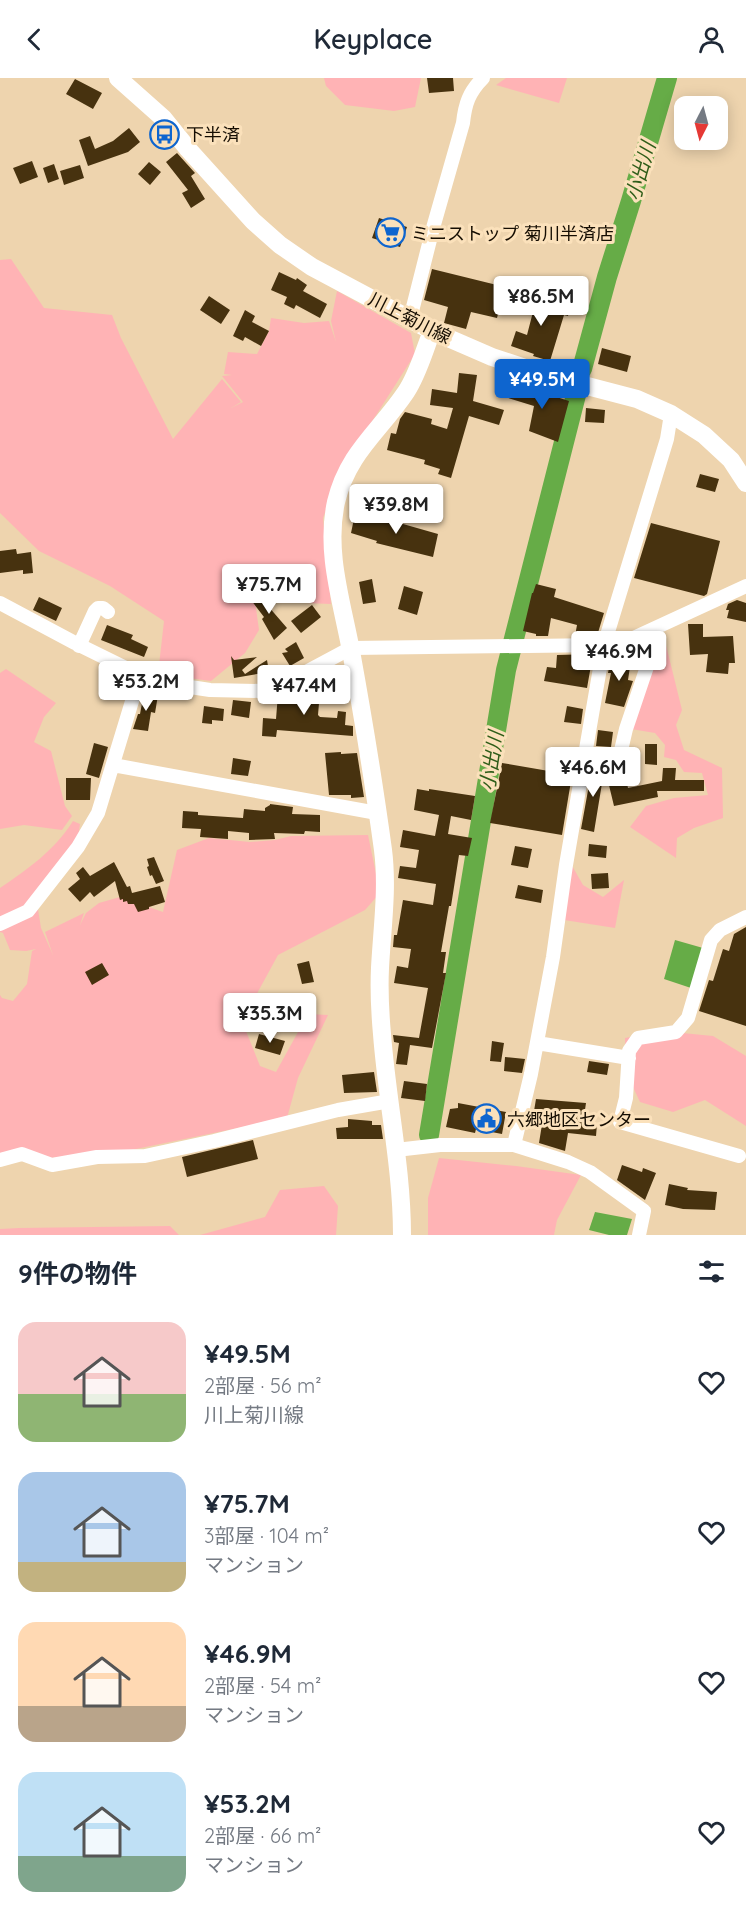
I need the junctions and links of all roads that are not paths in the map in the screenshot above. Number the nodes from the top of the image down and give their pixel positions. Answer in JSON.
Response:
{"nodes":[{"id":1,"x":118,"y":78,"type":"edge"},
{"id":2,"x":483,"y":78,"type":"edge"},
{"id":3,"x":410,"y":319,"type":"junction"},
{"id":4,"x":432,"y":332,"type":"junction"},
{"id":5,"x":671,"y":414,"type":"junction"},
{"id":6,"x":746,"y":483,"type":"edge"},
{"id":7,"x":746,"y":586,"type":"edge"},
{"id":8,"x":0,"y":603,"type":"edge"},
{"id":9,"x":108,"y":612,"type":"dead end"},
{"id":10,"x":654,"y":629,"type":"junction"},
{"id":11,"x":604,"y":645,"type":"junction"},
{"id":12,"x":79,"y":646,"type":"junction"},
{"id":13,"x":351,"y":648,"type":"junction"},
{"id":14,"x":140,"y":675,"type":"junction"},
{"id":15,"x":585,"y":753,"type":"junction"},
{"id":16,"x":619,"y":759,"type":"junction"},
{"id":17,"x":113,"y":765,"type":"junction"},
{"id":18,"x":632,"y":772,"type":"dead end"},
{"id":19,"x":377,"y":813,"type":"junction"},
{"id":20,"x":746,"y":917,"type":"edge"},
{"id":21,"x":0,"y":924,"type":"edge"},
{"id":22,"x":537,"y":1043,"type":"junction"},
{"id":23,"x":629,"y":1058,"type":"junction"},
{"id":24,"x":390,"y":1101,"type":"junction"},
{"id":25,"x":514,"y":1145,"type":"junction"},
{"id":26,"x":396,"y":1150,"type":"junction"},
{"id":27,"x":739,"y":1156,"type":"dead end"},
{"id":28,"x":0,"y":1160,"type":"edge"},
{"id":29,"x":402,"y":1235,"type":"edge"},
{"id":30,"x":639,"y":1235,"type":"edge"}],
"edges":[{"from":1,"to":3,"type":"street","name":"川上菊川線"},
{"from":2,"to":3,"type":"street"},
{"from":3,"to":4,"type":"street","name":"川上菊川線"},
{"from":4,"to":5,"type":"street","name":"川上菊川線"},
{"from":4,"to":13,"type":"street"},
{"from":5,"to":6,"type":"street","name":"川上菊川線"},
{"from":5,"to":11,"type":"street"},
{"from":7,"to":10,"type":"street"},
{"from":8,"to":12,"type":"street"},
{"from":9,"to":12,"type":"street"},
{"from":10,"to":11,"type":"street"},
{"from":10,"to":16,"type":"street"},
{"from":11,"to":13,"type":"street"},
{"from":11,"to":15,"type":"street"},
{"from":12,"to":14,"type":"street"},
{"from":13,"to":14,"type":"street"},
{"from":13,"to":19,"type":"street"},
{"from":14,"to":17,"type":"street"},
{"from":15,"to":16,"type":"street"},
{"from":15,"to":22,"type":"street"},
{"from":16,"to":18,"type":"street"},
{"from":17,"to":19,"type":"street"},
{"from":17,"to":21,"type":"street"},
{"from":19,"to":24,"type":"street"},
{"from":20,"to":23,"type":"street"},
{"from":22,"to":23,"type":"street"},
{"from":22,"to":25,"type":"street"},
{"from":23,"to":27,"type":"street"},
{"from":24,"to":26,"type":"street"},
{"from":24,"to":28,"type":"street"},
{"from":25,"to":26,"type":"street"},
{"from":25,"to":30,"type":"street"},
{"from":26,"to":29,"type":"street"}]}
